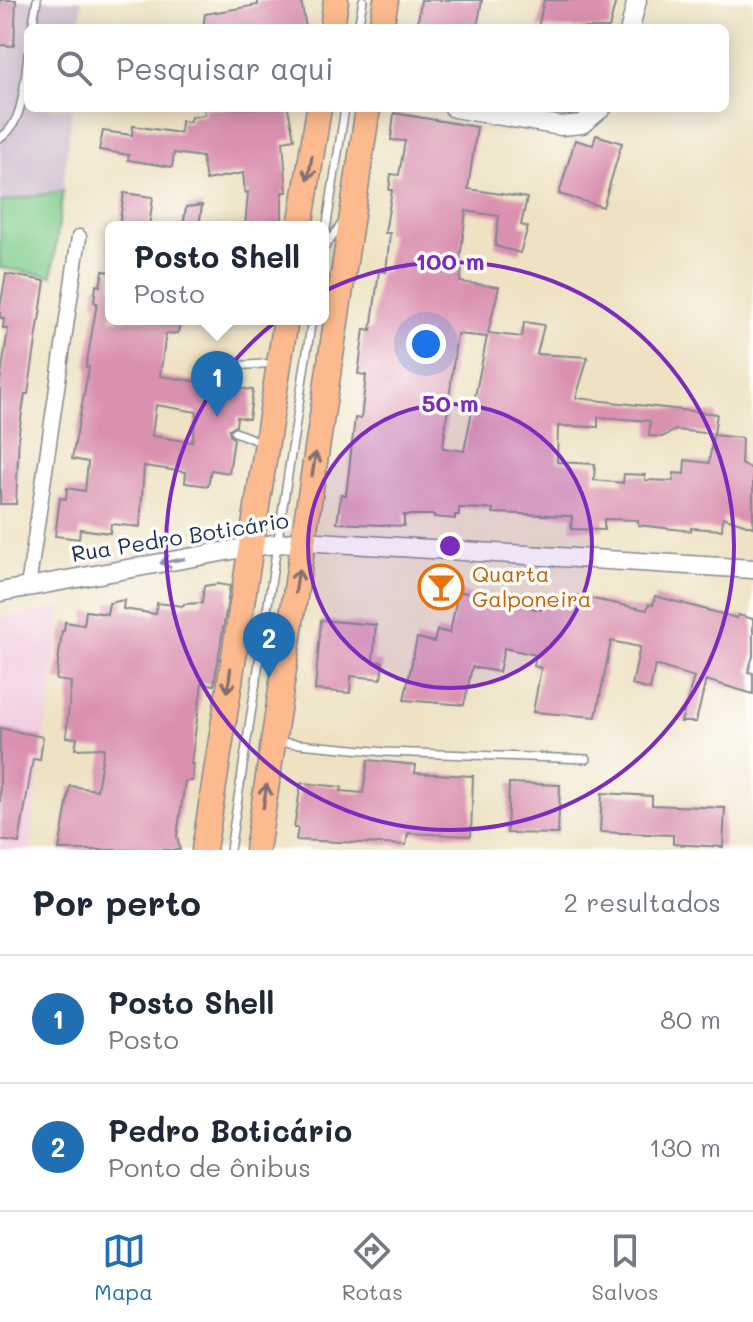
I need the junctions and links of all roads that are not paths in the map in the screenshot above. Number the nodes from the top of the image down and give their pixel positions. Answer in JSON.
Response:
{"nodes":[{"id":1,"x":37,"y":0,"type":"edge"},
{"id":2,"x":336,"y":0,"type":"edge"},
{"id":3,"x":363,"y":0,"type":"edge"},
{"id":4,"x":386,"y":0,"type":"edge"},
{"id":5,"x":637,"y":0,"type":"edge"},
{"id":6,"x":33,"y":24,"type":"edge"},
{"id":7,"x":333,"y":24,"type":"edge"},
{"id":8,"x":359,"y":24,"type":"edge"},
{"id":9,"x":382,"y":24,"type":"edge"},
{"id":10,"x":631,"y":24,"type":"edge"},
{"id":11,"x":24,"y":78,"type":"edge"},
{"id":12,"x":318,"y":112,"type":"edge"},
{"id":13,"x":344,"y":112,"type":"edge"},
{"id":14,"x":367,"y":112,"type":"edge"},
{"id":15,"x":478,"y":112,"type":"edge"},
{"id":16,"x":597,"y":112,"type":"edge"},
{"id":17,"x":0,"y":138,"type":"edge"},
{"id":18,"x":353,"y":209,"type":"junction"},
{"id":19,"x":301,"y":221,"type":"edge"},
{"id":20,"x":327,"y":221,"type":"edge"},
{"id":21,"x":79,"y":237,"type":"dead end"},
{"id":22,"x":329,"y":241,"type":"edge"},
{"id":23,"x":285,"y":325,"type":"edge"},
{"id":24,"x":311,"y":325,"type":"edge"},
{"id":25,"x":279,"y":363,"type":"junction"},
{"id":26,"x":213,"y":384,"type":"dead end"},
{"id":27,"x":235,"y":432,"type":"dead end"},
{"id":28,"x":265,"y":444,"type":"junction"},
{"id":29,"x":303,"y":541,"type":"junction"},
{"id":30,"x":276,"y":544,"type":"junction"},
{"id":31,"x":249,"y":547,"type":"junction"},
{"id":32,"x":753,"y":569,"type":"edge"},
{"id":33,"x":28,"y":587,"type":"junction"},
{"id":34,"x":0,"y":592,"type":"edge"},
{"id":35,"x":273,"y":742,"type":"junction"},
{"id":36,"x":587,"y":759,"type":"dead end"},
{"id":37,"x":204,"y":850,"type":"edge"},
{"id":38,"x":230,"y":850,"type":"edge"},
{"id":39,"x":257,"y":850,"type":"edge"}],
"edges":[{"from":1,"to":6,"type":"lane"},
{"from":2,"to":7,"type":"main road"},
{"from":3,"to":8,"type":"lane"},
{"from":4,"to":9,"type":"main road"},
{"from":5,"to":10,"type":"street"},
{"from":11,"to":17,"type":"lane"},
{"from":12,"to":19,"type":"main road","one_way":true},
{"from":13,"to":20,"type":"lane"},
{"from":14,"to":18,"type":"main road"},
{"from":15,"to":16,"type":"street"},
{"from":18,"to":22,"type":"lane"},
{"from":29,"to":18,"type":"main road","one_way":true},
{"from":21,"to":33,"type":"street"},
{"from":23,"to":25,"type":"main road"},
{"from":24,"to":30,"type":"lane"},
{"from":25,"to":26,"type":"lane"},
{"from":25,"to":28,"type":"main road"},
{"from":27,"to":28,"type":"lane"},
{"from":28,"to":31,"type":"main road"},
{"from":29,"to":30,"type":"street","name":"Rua Pedro Boticário"},
{"from":29,"to":32,"type":"street","name":"Rua Pedro Boticário"},
{"from":35,"to":29,"type":"main road","one_way":true},
{"from":30,"to":31,"type":"street","name":"Rua Pedro Boticário"},
{"from":30,"to":38,"type":"lane"},
{"from":31,"to":33,"type":"street","name":"Rua Pedro Boticário","one_way":true},
{"from":31,"to":37,"type":"main road","one_way":true},
{"from":33,"to":34,"type":"street","name":"Rua Pedro Boticário"},
{"from":35,"to":36,"type":"lane"},
{"from":39,"to":35,"type":"main road","one_way":true}]}
